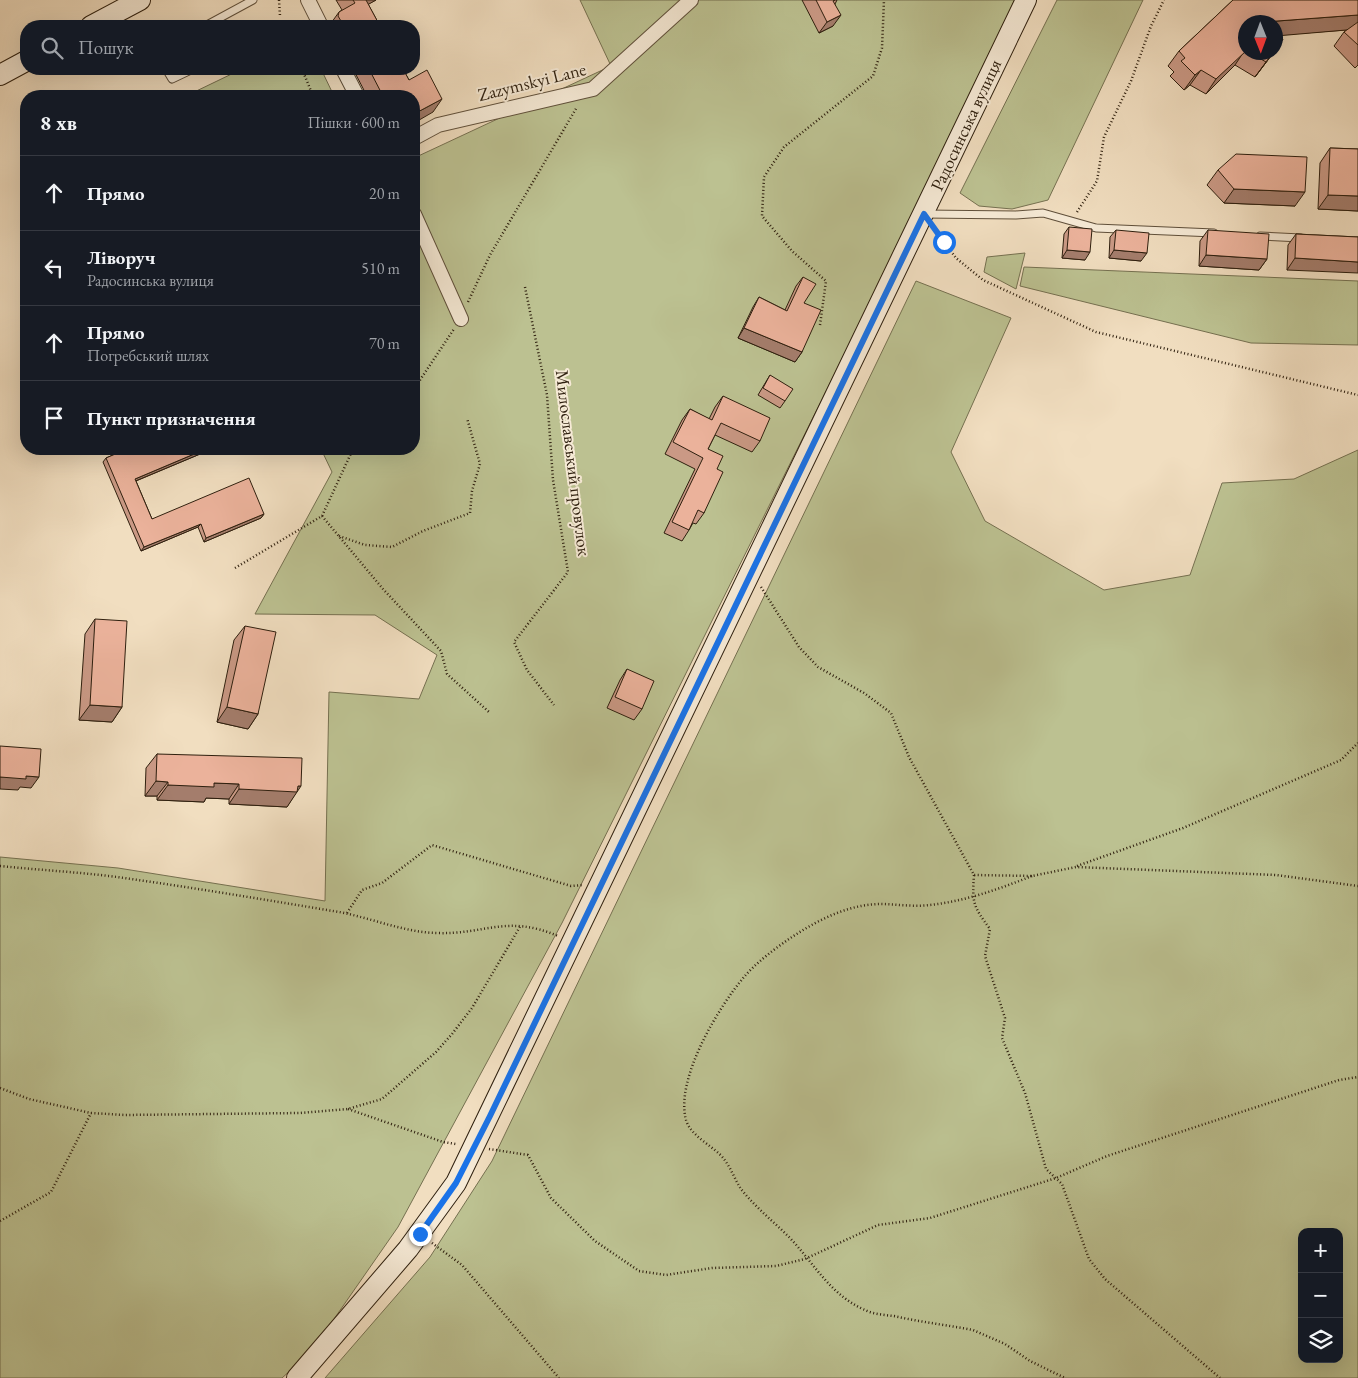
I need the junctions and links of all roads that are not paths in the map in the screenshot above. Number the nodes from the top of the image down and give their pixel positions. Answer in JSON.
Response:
{"nodes":[{"id":1,"x":140,"y":0,"type":"edge"},
{"id":2,"x":253,"y":0,"type":"edge"},
{"id":3,"x":308,"y":0,"type":"edge"},
{"id":4,"x":691,"y":0,"type":"edge"},
{"id":5,"x":1026,"y":0,"type":"edge"},
{"id":6,"x":102,"y":20,"type":"edge"},
{"id":7,"x":216,"y":20,"type":"edge"},
{"id":8,"x":318,"y":20,"type":"edge"},
{"id":9,"x":20,"y":64,"type":"edge"},
{"id":10,"x":0,"y":75,"type":"edge"},
{"id":11,"x":170,"y":75,"type":"edge"},
{"id":12,"x":181,"y":75,"type":"edge"},
{"id":13,"x":346,"y":75,"type":"edge"},
{"id":14,"x":354,"y":90,"type":"edge"},
{"id":15,"x":420,"y":134,"type":"edge"},
{"id":16,"x":924,"y":214,"type":"junction"},
{"id":17,"x":420,"y":227,"type":"edge"},
{"id":18,"x":1222,"y":234,"type":"edge"},
{"id":19,"x":1251,"y":235,"type":"edge"},
{"id":20,"x":1310,"y":238,"type":"edge"},
{"id":21,"x":461,"y":318,"type":"road end"},
{"id":22,"x":297,"y":1378,"type":"edge"}],
"edges":[{"from":1,"to":6,"type":"main road"},
{"from":2,"to":7,"type":"lane"},
{"from":3,"to":8,"type":"street"},
{"from":4,"to":15,"type":"street","name":"Zazymskyi Lane"},
{"from":5,"to":16,"type":"main road","name":"Радосинська вулиця"},
{"from":9,"to":10,"type":"main road"},
{"from":11,"to":12,"type":"lane"},
{"from":13,"to":14,"type":"street"},
{"from":16,"to":18,"type":"lane"},
{"from":16,"to":22,"type":"main road","name":"Радосинська вулиця"},
{"from":17,"to":21,"type":"street"},
{"from":19,"to":20,"type":"lane"}]}
